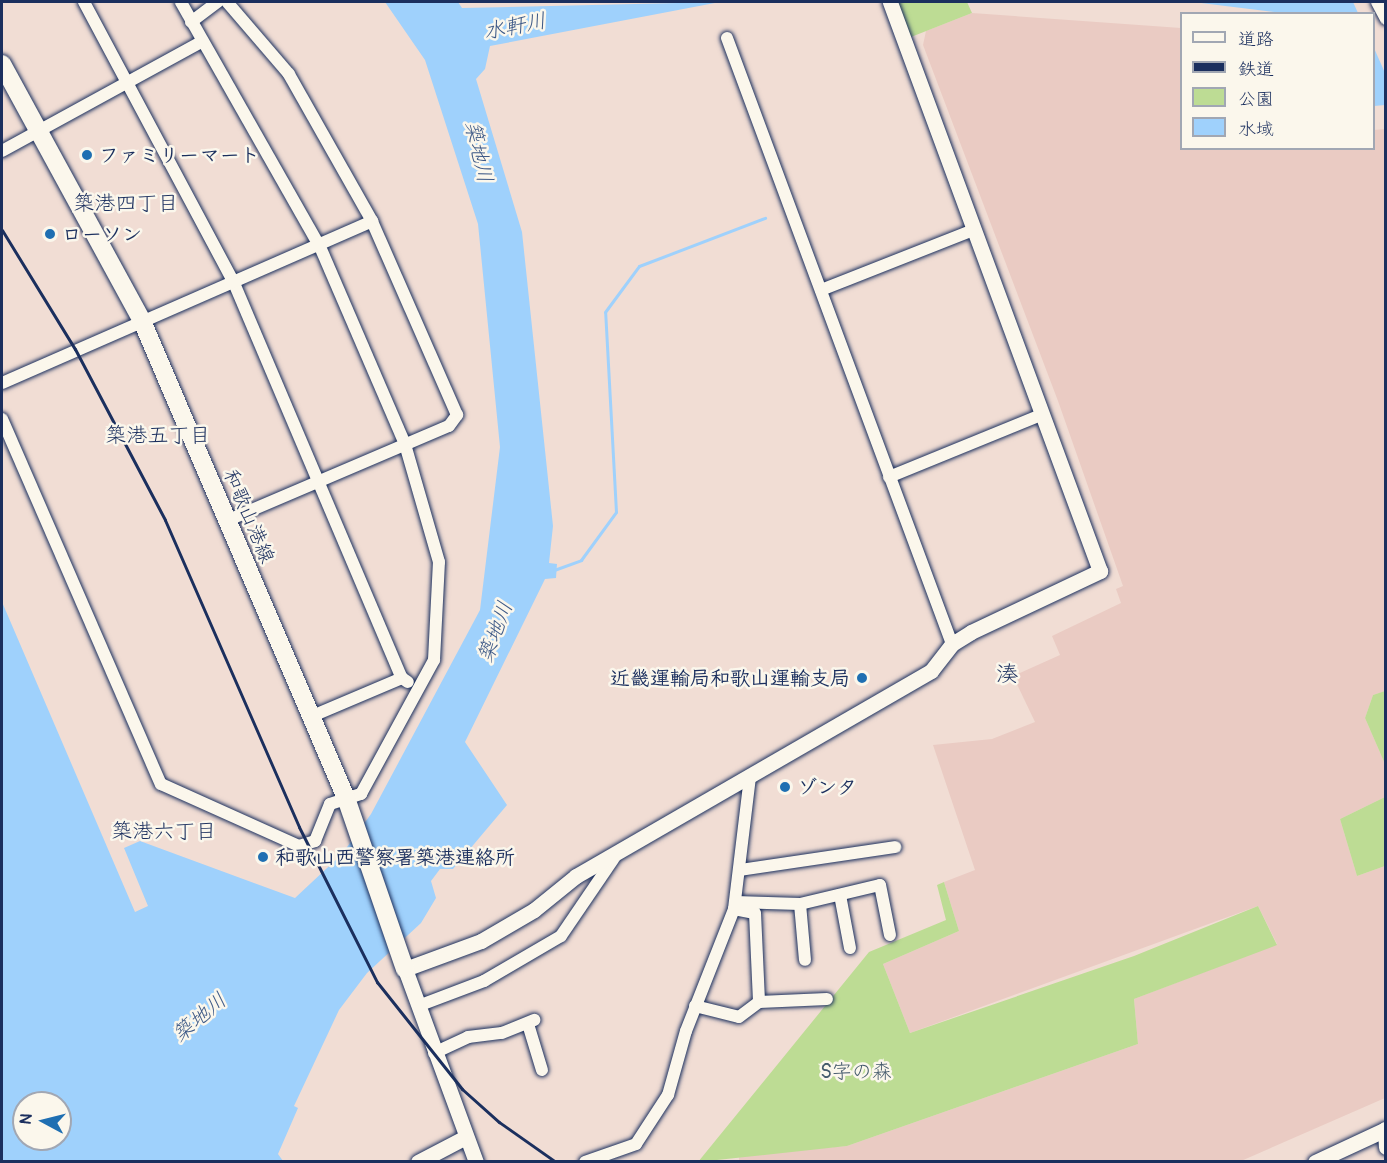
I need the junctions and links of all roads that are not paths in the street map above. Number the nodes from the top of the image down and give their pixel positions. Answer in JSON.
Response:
{"nodes":[{"id":1,"x":84,"y":2,"type":"edge"},
{"id":2,"x":180,"y":2,"type":"edge"},
{"id":3,"x":218,"y":2,"type":"edge"},
{"id":4,"x":227,"y":2,"type":"edge"},
{"id":5,"x":890,"y":2,"type":"edge"},
{"id":6,"x":1377,"y":2,"type":"edge"},
{"id":7,"x":1386,"y":19,"type":"edge"},
{"id":8,"x":191,"y":22,"type":"junction"},
{"id":9,"x":727,"y":38,"type":"dead end"},
{"id":10,"x":201,"y":42,"type":"junction"},
{"id":11,"x":2,"y":64,"type":"edge"},
{"id":12,"x":129,"y":81,"type":"junction"},
{"id":13,"x":37,"y":130,"type":"junction"},
{"id":14,"x":2,"y":151,"type":"edge"},
{"id":15,"x":372,"y":221,"type":"junction"},
{"id":16,"x":971,"y":231,"type":"junction"},
{"id":17,"x":320,"y":247,"type":"junction"},
{"id":18,"x":234,"y":283,"type":"junction"},
{"id":19,"x":821,"y":290,"type":"junction"},
{"id":20,"x":142,"y":321,"type":"junction"},
{"id":21,"x":2,"y":383,"type":"edge"},
{"id":22,"x":1041,"y":415,"type":"junction"},
{"id":23,"x":2,"y":419,"type":"edge"},
{"id":24,"x":405,"y":444,"type":"junction"},
{"id":25,"x":889,"y":477,"type":"junction"},
{"id":26,"x":319,"y":482,"type":"junction"},
{"id":27,"x":226,"y":521,"type":"junction"},
{"id":28,"x":952,"y":644,"type":"junction"},
{"id":29,"x":402,"y":678,"type":"junction"},
{"id":30,"x":416,"y":688,"type":"junction"},
{"id":31,"x":310,"y":717,"type":"junction"},
{"id":32,"x":750,"y":776,"type":"junction"},
{"id":33,"x":346,"y":798,"type":"junction"},
{"id":34,"x":895,"y":847,"type":"dead end"},
{"id":35,"x":621,"y":850,"type":"junction"},
{"id":36,"x":740,"y":870,"type":"junction"},
{"id":37,"x":840,"y":895,"type":"junction"},
{"id":38,"x":800,"y":904,"type":"junction"},
{"id":39,"x":735,"y":905,"type":"junction"},
{"id":40,"x":891,"y":935,"type":"dead end"},
{"id":41,"x":850,"y":948,"type":"dead end"},
{"id":42,"x":805,"y":960,"type":"dead end"},
{"id":43,"x":403,"y":961,"type":"junction"},
{"id":44,"x":827,"y":999,"type":"dead end"},
{"id":45,"x":759,"y":1002,"type":"junction"},
{"id":46,"x":418,"y":1005,"type":"junction"},
{"id":47,"x":695,"y":1006,"type":"junction"},
{"id":48,"x":434,"y":1053,"type":"junction"},
{"id":49,"x":542,"y":1070,"type":"dead end"},
{"id":50,"x":1385,"y":1129,"type":"edge"},
{"id":51,"x":464,"y":1138,"type":"junction"},
{"id":52,"x":1386,"y":1147,"type":"edge"},
{"id":53,"x":418,"y":1161,"type":"edge"},
{"id":54,"x":476,"y":1161,"type":"edge"},
{"id":55,"x":585,"y":1161,"type":"edge"},
{"id":56,"x":1315,"y":1161,"type":"edge"}],
"edges":[{"from":1,"to":12,"type":"street"},
{"from":2,"to":8,"type":"street"},
{"from":3,"to":8,"type":"street"},
{"from":4,"to":15,"type":"street"},
{"from":5,"to":16,"type":"street"},
{"from":6,"to":7,"type":"street"},
{"from":8,"to":10,"type":"street"},
{"from":9,"to":19,"type":"street"},
{"from":10,"to":12,"type":"street"},
{"from":10,"to":17,"type":"street"},
{"from":11,"to":13,"type":"main road","name":"和歌山港線"},
{"from":12,"to":13,"type":"street"},
{"from":12,"to":18,"type":"street"},
{"from":13,"to":14,"type":"street"},
{"from":13,"to":20,"type":"main road","name":"和歌山港線"},
{"from":15,"to":17,"type":"street"},
{"from":15,"to":24,"type":"street"},
{"from":16,"to":19,"type":"street"},
{"from":16,"to":22,"type":"street"},
{"from":17,"to":18,"type":"street"},
{"from":17,"to":24,"type":"street"},
{"from":18,"to":20,"type":"street"},
{"from":18,"to":26,"type":"street"},
{"from":19,"to":25,"type":"street"},
{"from":20,"to":21,"type":"street"},
{"from":20,"to":27,"type":"main road","name":"和歌山港線"},
{"from":22,"to":25,"type":"street"},
{"from":22,"to":28,"type":"street"},
{"from":23,"to":33,"type":"street"},
{"from":24,"to":26,"type":"street"},
{"from":24,"to":30,"type":"street"},
{"from":25,"to":28,"type":"street"},
{"from":26,"to":27,"type":"street"},
{"from":26,"to":29,"type":"street"},
{"from":27,"to":31,"type":"main road","name":"和歌山港線"},
{"from":28,"to":32,"type":"street"},
{"from":29,"to":30,"type":"street"},
{"from":29,"to":31,"type":"street"},
{"from":30,"to":33,"type":"street"},
{"from":31,"to":33,"type":"main road","name":"和歌山港線"},
{"from":32,"to":35,"type":"street"},
{"from":32,"to":36,"type":"street"},
{"from":33,"to":43,"type":"main road","name":"和歌山港線"},
{"from":34,"to":36,"type":"street"},
{"from":35,"to":43,"type":"street"},
{"from":35,"to":46,"type":"street"},
{"from":36,"to":39,"type":"street"},
{"from":37,"to":38,"type":"street"},
{"from":37,"to":40,"type":"street"},
{"from":37,"to":41,"type":"street"},
{"from":38,"to":39,"type":"street"},
{"from":38,"to":42,"type":"street"},
{"from":39,"to":45,"type":"street"},
{"from":39,"to":47,"type":"street"},
{"from":43,"to":46,"type":"street"},
{"from":44,"to":45,"type":"street"},
{"from":45,"to":47,"type":"street"},
{"from":46,"to":48,"type":"street"},
{"from":47,"to":55,"type":"street"},
{"from":48,"to":49,"type":"street"},
{"from":48,"to":51,"type":"street"},
{"from":50,"to":52,"type":"street"},
{"from":50,"to":56,"type":"street"},
{"from":51,"to":53,"type":"street"},
{"from":51,"to":54,"type":"street"}]}
